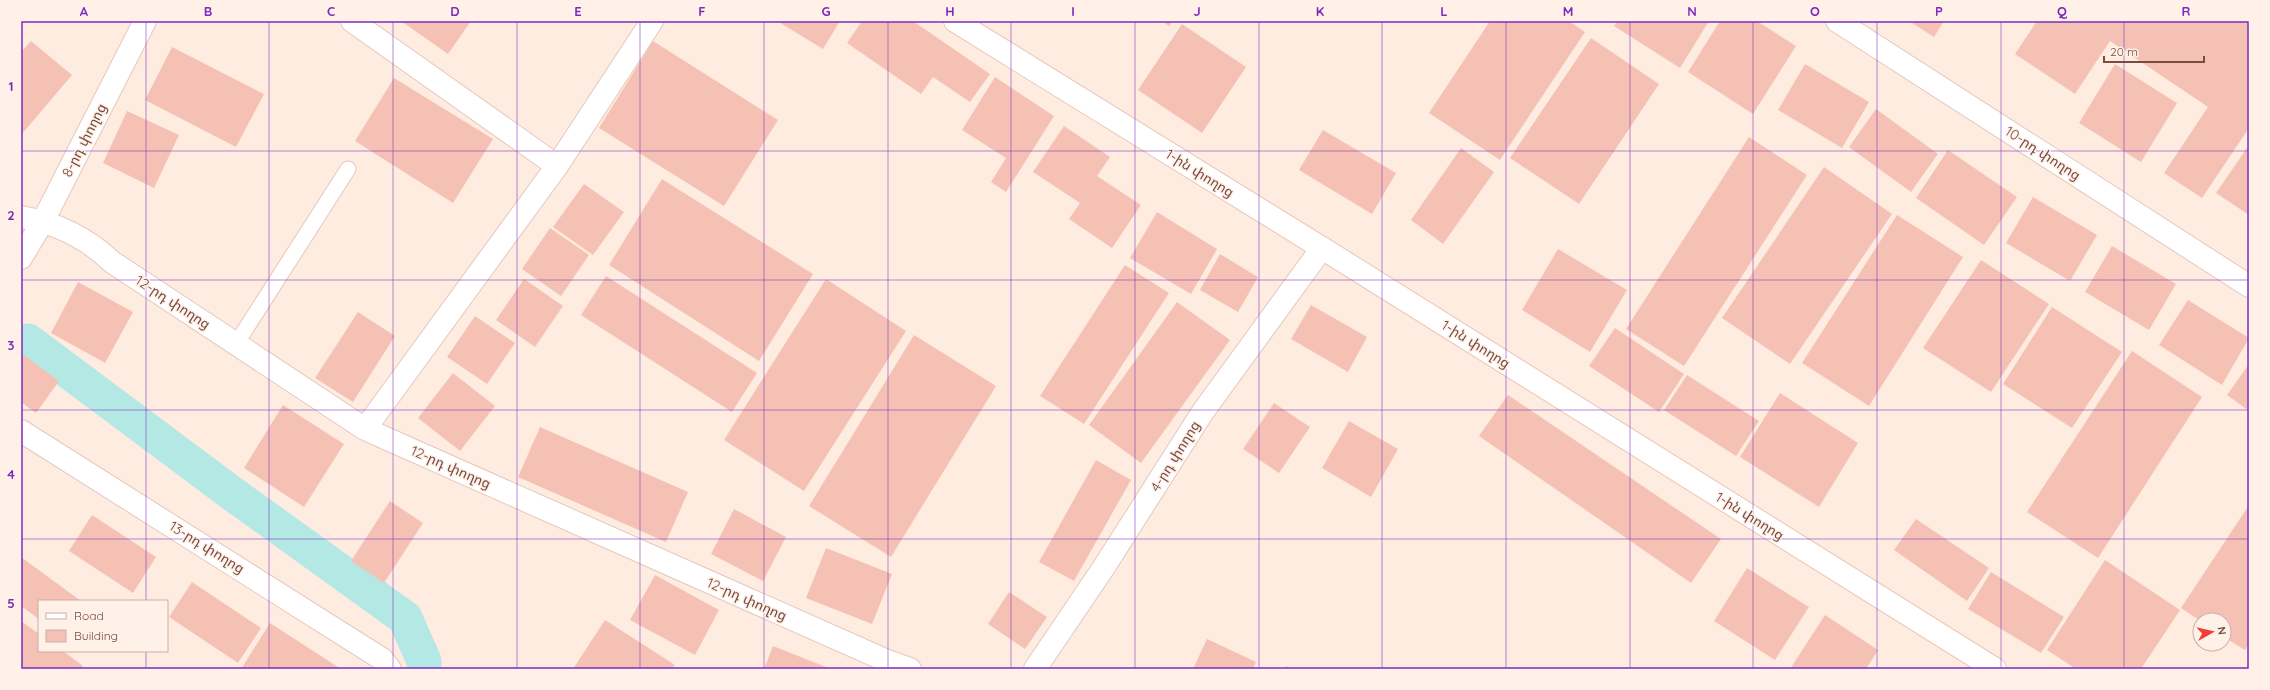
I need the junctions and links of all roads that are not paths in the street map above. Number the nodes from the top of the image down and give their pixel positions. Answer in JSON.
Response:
{"nodes":[{"id":1,"x":145,"y":21,"type":"edge"},
{"id":2,"x":352,"y":21,"type":"edge"},
{"id":3,"x":652,"y":21,"type":"edge"},
{"id":4,"x":955,"y":21,"type":"edge"},
{"id":5,"x":1836,"y":21,"type":"edge"},
{"id":6,"x":557,"y":166,"type":"junction"},
{"id":7,"x":348,"y":169,"type":"dead end"},
{"id":8,"x":21,"y":217,"type":"edge"},
{"id":9,"x":43,"y":221,"type":"junction"},
{"id":10,"x":1322,"y":248,"type":"junction"},
{"id":11,"x":21,"y":258,"type":"edge"},
{"id":12,"x":2249,"y":286,"type":"edge"},
{"id":13,"x":236,"y":344,"type":"junction"},
{"id":14,"x":365,"y":429,"type":"junction"},
{"id":15,"x":21,"y":431,"type":"edge"},
{"id":16,"x":1042,"y":667,"type":"edge"},
{"id":17,"x":390,"y":669,"type":"edge"},
{"id":18,"x":910,"y":669,"type":"edge"},
{"id":19,"x":1995,"y":669,"type":"edge"}],
"edges":[{"from":1,"to":9,"type":"street","name":"8-րդ փողոց"},
{"from":2,"to":6,"type":"street"},
{"from":3,"to":6,"type":"street"},
{"from":4,"to":10,"type":"street","name":"1-ին փողոց"},
{"from":5,"to":12,"type":"street","name":"10-րդ փողոց"},
{"from":6,"to":14,"type":"street"},
{"from":7,"to":13,"type":"lane"},
{"from":8,"to":9,"type":"street","name":"12-րդ փողոց"},
{"from":9,"to":11,"type":"street","name":"8-րդ փողոց"},
{"from":9,"to":13,"type":"street","name":"12-րդ փողոց"},
{"from":10,"to":16,"type":"street","name":"4-րդ փողոց"},
{"from":10,"to":19,"type":"street","name":"1-ին փողոց"},
{"from":13,"to":14,"type":"street","name":"12-րդ փողոց"},
{"from":14,"to":18,"type":"street","name":"12-րդ փողոց"},
{"from":15,"to":17,"type":"street","name":"13-րդ փողոց"}]}
